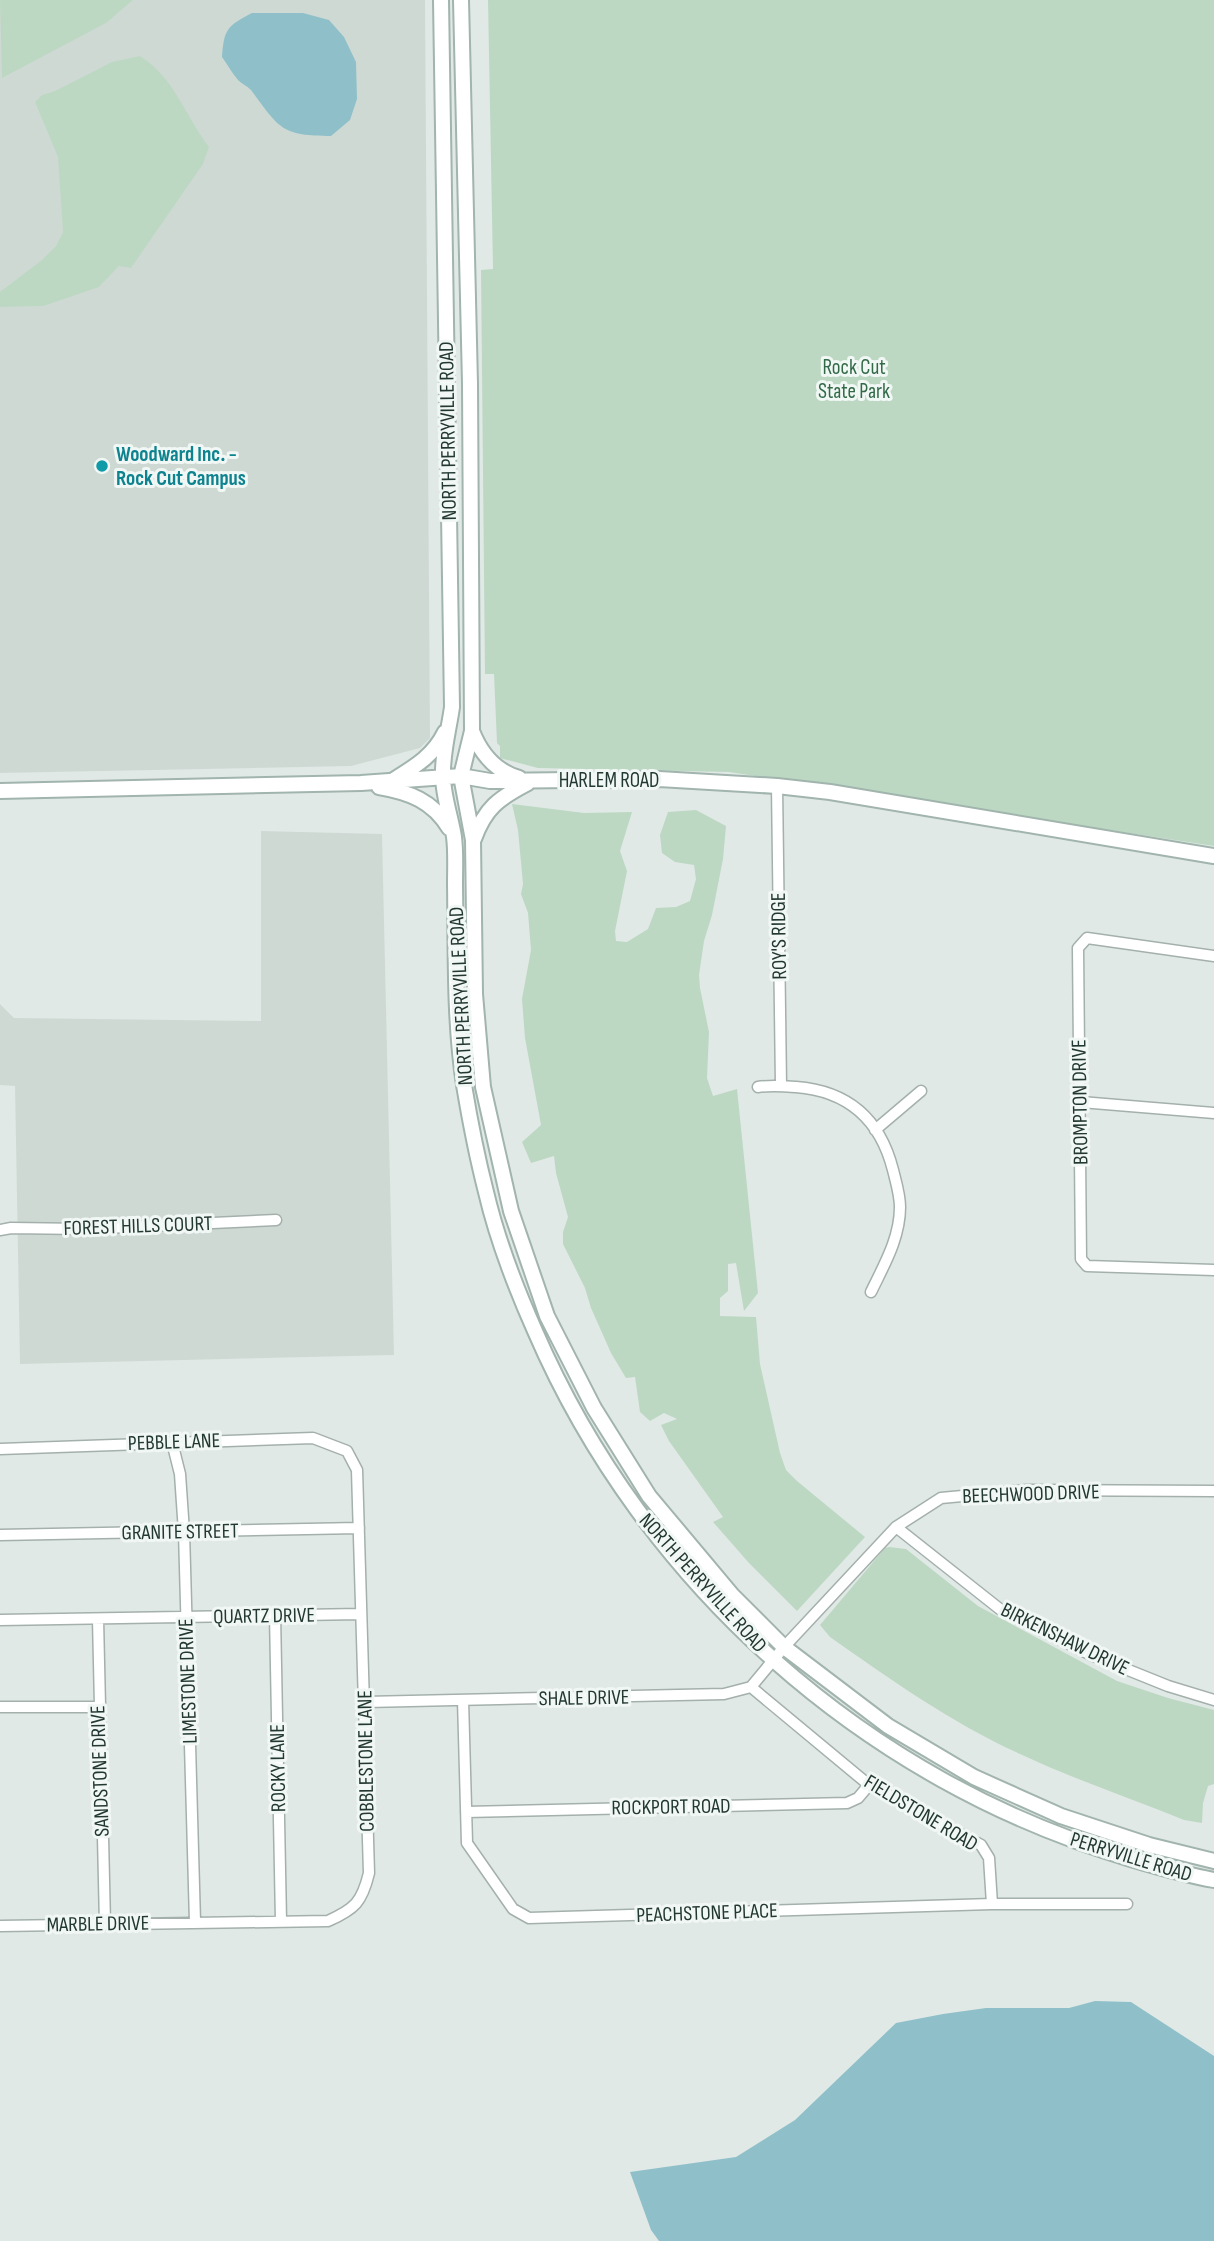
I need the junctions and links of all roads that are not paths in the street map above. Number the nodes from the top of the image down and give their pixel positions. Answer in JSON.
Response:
{"nodes":[{"id":1,"x":441,"y":0,"type":"edge"},
{"id":2,"x":461,"y":0,"type":"edge"},
{"id":3,"x":452,"y":707,"type":"junction"},
{"id":4,"x":472,"y":731,"type":"junction"},
{"id":5,"x":461,"y":776,"type":"junction"},
{"id":6,"x":442,"y":777,"type":"junction"},
{"id":7,"x":531,"y":781,"type":"junction"},
{"id":8,"x":361,"y":783,"type":"junction"},
{"id":9,"x":777,"y":786,"type":"junction"},
{"id":10,"x":0,"y":791,"type":"edge"},
{"id":11,"x":473,"y":840,"type":"junction"},
{"id":12,"x":455,"y":842,"type":"junction"},
{"id":13,"x":1214,"y":856,"type":"edge"},
{"id":14,"x":1214,"y":956,"type":"edge"},
{"id":15,"x":780,"y":1086,"type":"junction"},
{"id":16,"x":758,"y":1087,"type":"dead end"},
{"id":17,"x":921,"y":1091,"type":"dead end"},
{"id":18,"x":1081,"y":1102,"type":"junction"},
{"id":19,"x":1214,"y":1113,"type":"edge"},
{"id":20,"x":875,"y":1130,"type":"junction"},
{"id":21,"x":276,"y":1220,"type":"dead end"},
{"id":22,"x":0,"y":1230,"type":"edge"},
{"id":23,"x":1214,"y":1270,"type":"edge"},
{"id":24,"x":871,"y":1292,"type":"dead end"},
{"id":25,"x":172,"y":1442,"type":"junction"},
{"id":26,"x":0,"y":1450,"type":"edge"},
{"id":27,"x":347,"y":1451,"type":"joint"},
{"id":28,"x":1214,"y":1491,"type":"edge"},
{"id":29,"x":895,"y":1527,"type":"junction"},
{"id":30,"x":359,"y":1528,"type":"junction"},
{"id":31,"x":184,"y":1532,"type":"junction"},
{"id":32,"x":0,"y":1535,"type":"edge"},
{"id":33,"x":361,"y":1614,"type":"junction"},
{"id":34,"x":275,"y":1615,"type":"junction"},
{"id":35,"x":186,"y":1617,"type":"junction"},
{"id":36,"x":97,"y":1619,"type":"junction"},
{"id":37,"x":0,"y":1620,"type":"edge"},
{"id":38,"x":784,"y":1647,"type":"junction"},
{"id":39,"x":773,"y":1661,"type":"junction"},
{"id":40,"x":751,"y":1687,"type":"junction"},
{"id":41,"x":463,"y":1700,"type":"junction"},
{"id":42,"x":1214,"y":1700,"type":"edge"},
{"id":43,"x":366,"y":1702,"type":"junction"},
{"id":44,"x":0,"y":1707,"type":"edge"},
{"id":45,"x":99,"y":1707,"type":"junction"},
{"id":46,"x":869,"y":1785,"type":"junction"},
{"id":47,"x":466,"y":1812,"type":"junction"},
{"id":48,"x":1061,"y":1816,"type":"joint"},
{"id":49,"x":1049,"y":1832,"type":"joint"},
{"id":50,"x":1214,"y":1861,"type":"edge"},
{"id":51,"x":1214,"y":1880,"type":"edge"},
{"id":52,"x":992,"y":1904,"type":"junction"},
{"id":53,"x":1127,"y":1904,"type":"dead end"},
{"id":54,"x":281,"y":1921,"type":"junction"},
{"id":55,"x":195,"y":1922,"type":"junction"},
{"id":56,"x":105,"y":1924,"type":"junction"},
{"id":57,"x":0,"y":1926,"type":"edge"}],
"edges":[{"from":1,"to":3,"type":"main road","name":"NORTH PERRYVILLE ROAD"},
{"from":2,"to":4,"type":"main road","name":"NORTH PERRYVILLE ROAD"},
{"from":3,"to":6,"type":"main road","name":"NORTH PERRYVILLE ROAD"},
{"from":3,"to":8,"type":"main road"},
{"from":4,"to":5,"type":"main road","name":"NORTH PERRYVILLE ROAD"},
{"from":4,"to":7,"type":"main road"},
{"from":5,"to":6,"type":"main road","name":"HARLEM ROAD"},
{"from":5,"to":7,"type":"main road","name":"HARLEM ROAD"},
{"from":5,"to":11,"type":"main road","name":"NORTH PERRYVILLE ROAD"},
{"from":6,"to":8,"type":"main road","name":"HARLEM ROAD"},
{"from":6,"to":12,"type":"main road","name":"NORTH PERRYVILLE ROAD"},
{"from":7,"to":9,"type":"main road","name":"HARLEM ROAD"},
{"from":7,"to":11,"type":"main road"},
{"from":8,"to":10,"type":"main road","name":"HARLEM ROAD"},
{"from":8,"to":12,"type":"main road"},
{"from":9,"to":13,"type":"main road","name":"HARLEM ROAD"},
{"from":9,"to":15,"type":"street","name":"ROY'S RIDGE"},
{"from":11,"to":38,"type":"main road","name":"NORTH PERRYVILLE ROAD"},
{"from":12,"to":39,"type":"main road","name":"NORTH PERRYVILLE ROAD"},
{"from":14,"to":18,"type":"street","name":"BROMPTON DRIVE"},
{"from":15,"to":16,"type":"street"},
{"from":15,"to":20,"type":"street"},
{"from":17,"to":20,"type":"street"},
{"from":18,"to":19,"type":"street"},
{"from":18,"to":23,"type":"street","name":"BROMPTON DRIVE"},
{"from":20,"to":24,"type":"street"},
{"from":21,"to":22,"type":"street","name":"FOREST HILLS COURT"},
{"from":25,"to":26,"type":"street","name":"PEBBLE LANE"},
{"from":25,"to":27,"type":"street","name":"PEBBLE LANE"},
{"from":25,"to":31,"type":"street","name":"LIMESTONE DRIVE"},
{"from":27,"to":30,"type":"street","name":"COBBLESTONE LANE"},
{"from":28,"to":29,"type":"street","name":"BEECHWOOD DRIVE"},
{"from":29,"to":38,"type":"street","name":"BEECHWOOD DRIVE"},
{"from":29,"to":42,"type":"street","name":"BIRKENSHAW DRIVE"},
{"from":30,"to":31,"type":"street","name":"GRANITE STREET"},
{"from":30,"to":33,"type":"street","name":"COBBLESTONE LANE"},
{"from":31,"to":32,"type":"street","name":"GRANITE STREET"},
{"from":31,"to":35,"type":"street","name":"LIMESTONE DRIVE"},
{"from":33,"to":34,"type":"street","name":"QUARTZ DRIVE"},
{"from":33,"to":43,"type":"street","name":"COBBLESTONE LANE"},
{"from":34,"to":35,"type":"street","name":"QUARTZ DRIVE"},
{"from":34,"to":54,"type":"street","name":"ROCKY LANE"},
{"from":35,"to":36,"type":"street","name":"QUARTZ DRIVE"},
{"from":35,"to":55,"type":"street","name":"LIMESTONE DRIVE"},
{"from":36,"to":37,"type":"street","name":"QUARTZ DRIVE"},
{"from":36,"to":45,"type":"street","name":"SANDSTONE DRIVE"},
{"from":38,"to":39,"type":"street"},
{"from":38,"to":48,"type":"main road","name":"NORTH PERRYVILLE ROAD"},
{"from":39,"to":40,"type":"street"},
{"from":39,"to":49,"type":"main road","name":"NORTH PERRYVILLE ROAD"},
{"from":40,"to":41,"type":"street","name":"SHALE DRIVE"},
{"from":40,"to":46,"type":"street","name":"FIELDSTONE ROAD"},
{"from":41,"to":43,"type":"street","name":"SHALE DRIVE"},
{"from":41,"to":47,"type":"street","name":"PEACHSTONE PLACE"},
{"from":43,"to":54,"type":"street","name":"COBBLESTONE LANE"},
{"from":44,"to":45,"type":"street"},
{"from":45,"to":56,"type":"street","name":"SANDSTONE DRIVE"},
{"from":46,"to":47,"type":"street","name":"ROCKPORT ROAD"},
{"from":46,"to":52,"type":"street","name":"FIELDSTONE ROAD"},
{"from":47,"to":52,"type":"street","name":"PEACHSTONE PLACE"},
{"from":48,"to":50,"type":"main road","name":"PERRYVILLE ROAD"},
{"from":49,"to":51,"type":"main road","name":"PERRYVILLE ROAD"},
{"from":52,"to":53,"type":"street","name":"PEACHSTONE PLACE"},
{"from":54,"to":55,"type":"street","name":"COBBLESTONE LANE"},
{"from":55,"to":56,"type":"street","name":"MARBLE DRIVE"},
{"from":56,"to":57,"type":"street","name":"MARBLE DRIVE"}]}
